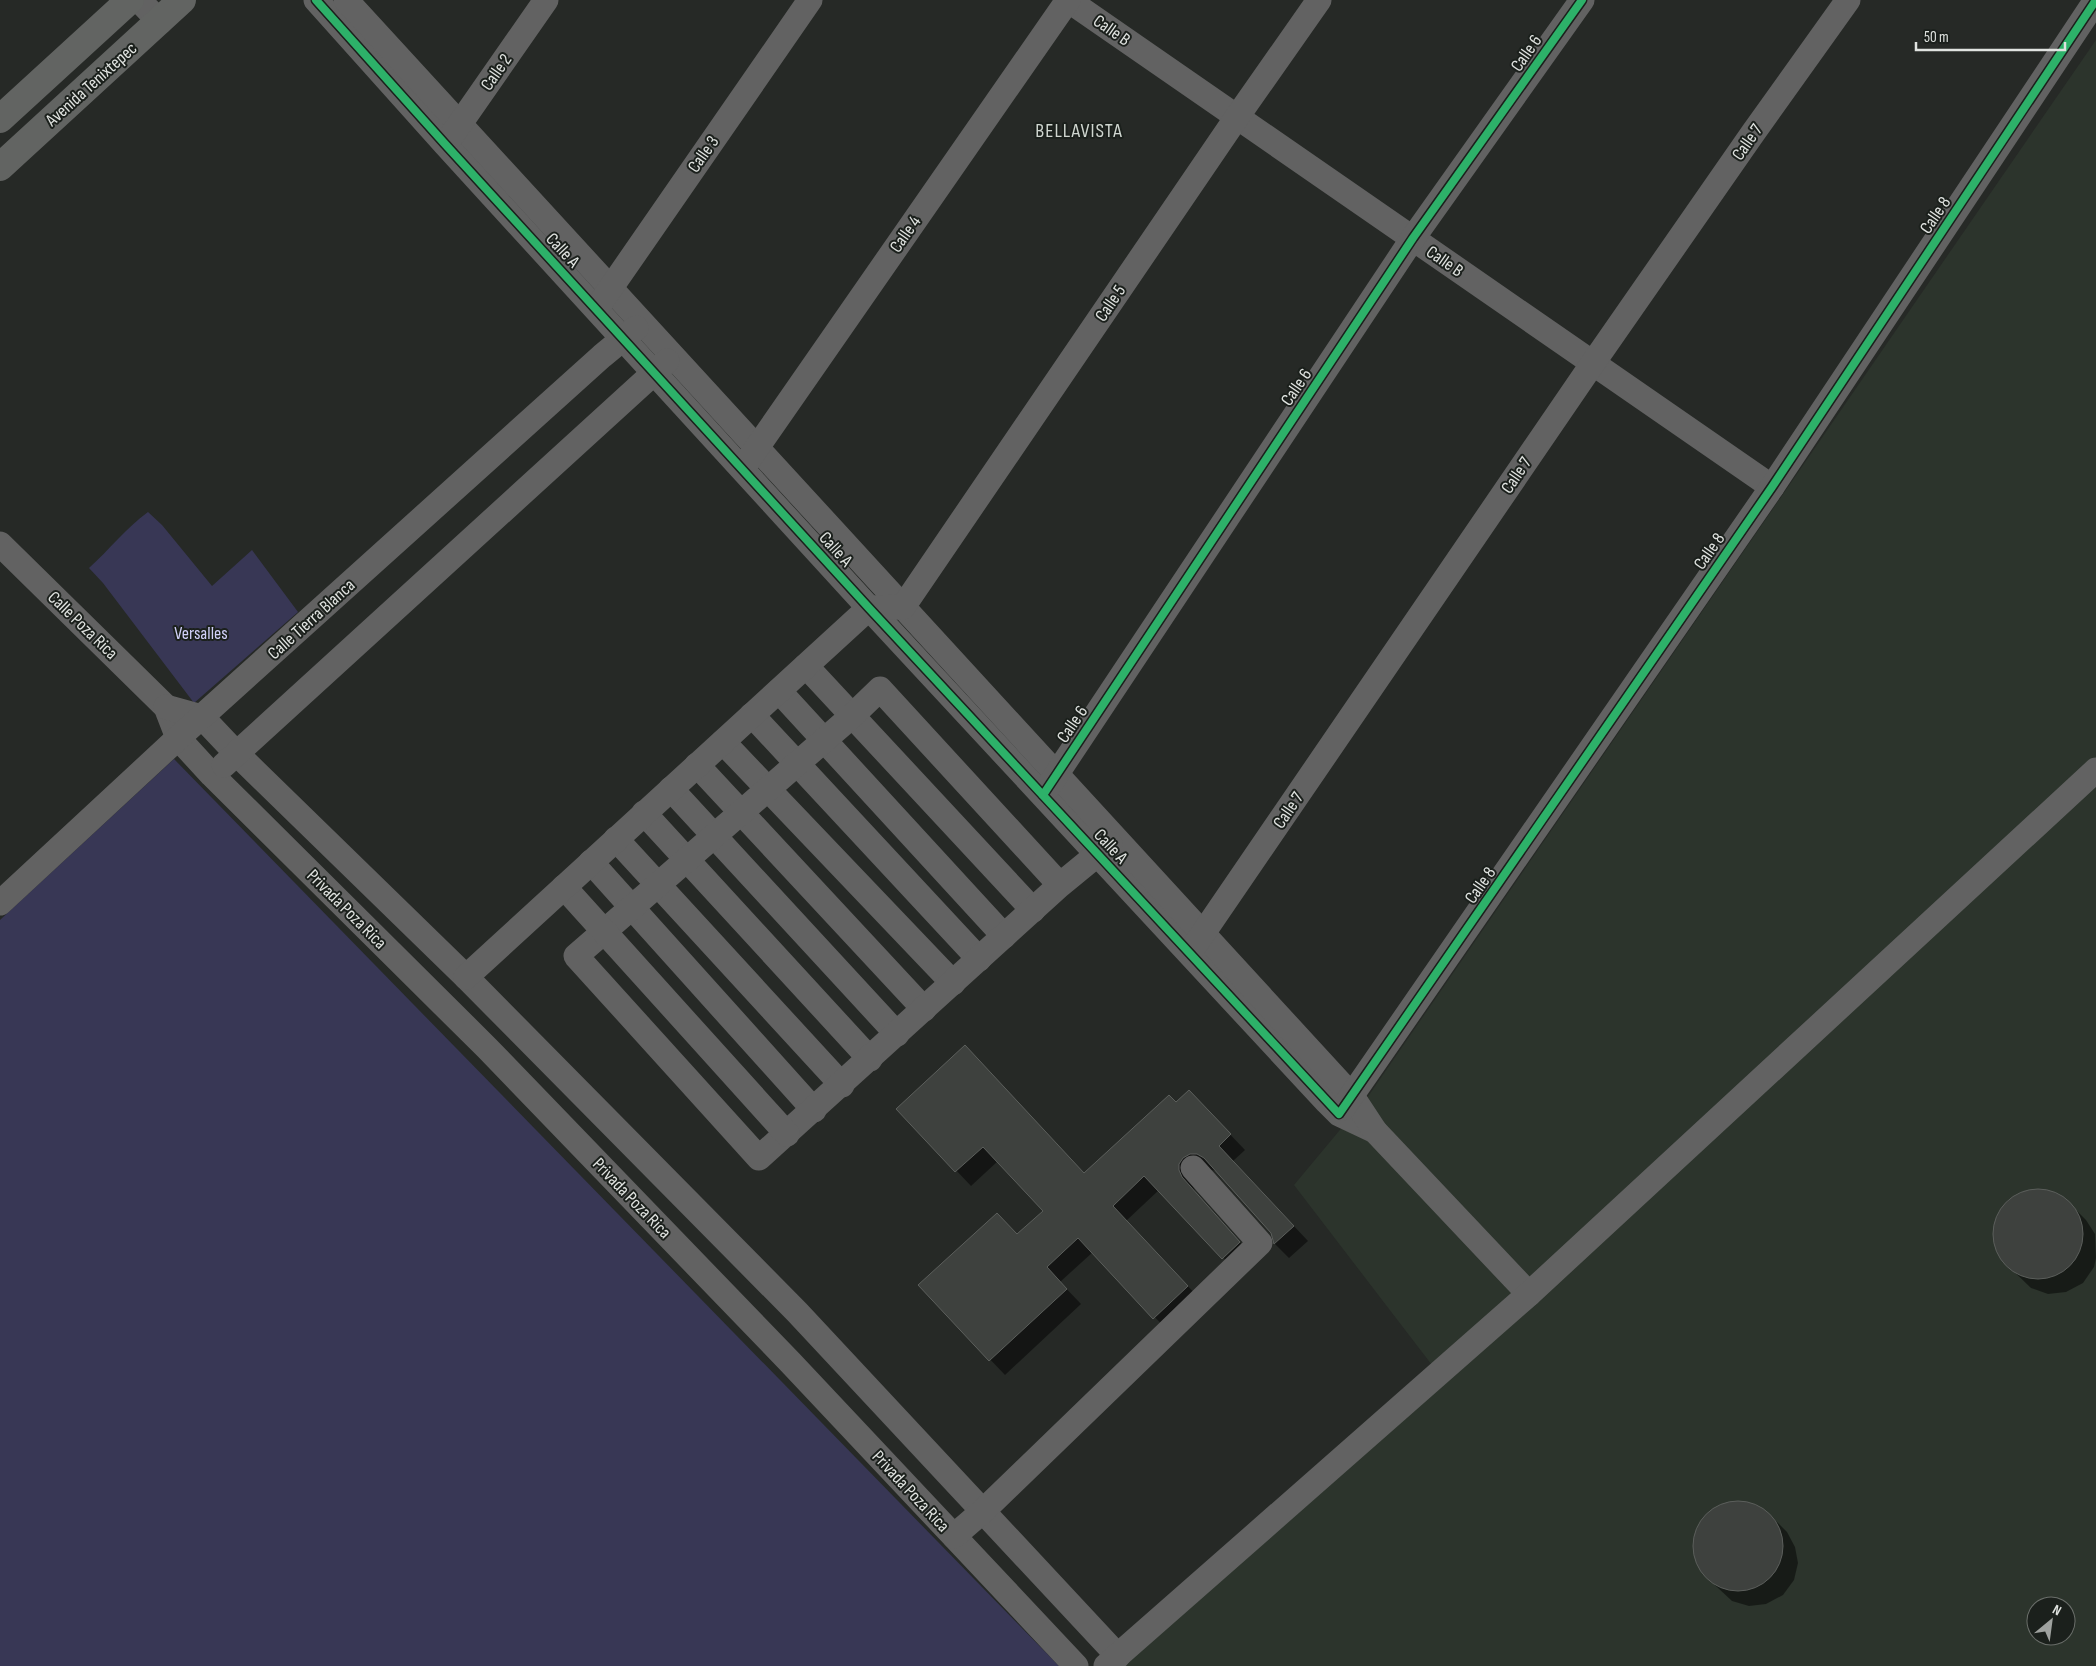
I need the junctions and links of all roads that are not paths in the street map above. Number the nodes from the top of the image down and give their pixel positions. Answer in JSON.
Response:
{"nodes":[{"id":1,"x":130,"y":0,"type":"edge"},
{"id":2,"x":139,"y":0,"type":"edge"},
{"id":3,"x":182,"y":0,"type":"edge"},
{"id":4,"x":316,"y":0,"type":"edge"},
{"id":5,"x":346,"y":0,"type":"edge"},
{"id":6,"x":546,"y":0,"type":"edge"},
{"id":7,"x":810,"y":0,"type":"edge"},
{"id":8,"x":1068,"y":0,"type":"edge"},
{"id":9,"x":1319,"y":0,"type":"edge"},
{"id":10,"x":1582,"y":0,"type":"edge"},
{"id":11,"x":1848,"y":0,"type":"edge"},
{"id":12,"x":2096,"y":0,"type":"edge"},
{"id":13,"x":160,"y":22,"type":"junction"},
{"id":14,"x":1237,"y":116,"type":"junction"},
{"id":15,"x":0,"y":119,"type":"edge"},
{"id":16,"x":459,"y":124,"type":"junction"},
{"id":17,"x":445,"y":144,"type":"junction"},
{"id":18,"x":0,"y":167,"type":"edge"},
{"id":19,"x":1413,"y":238,"type":"junction"},
{"id":20,"x":604,"y":298,"type":"junction"},
{"id":21,"x":633,"y":330,"type":"junction"},
{"id":22,"x":673,"y":356,"type":"junction"},
{"id":23,"x":1593,"y":363,"type":"junction"},
{"id":24,"x":655,"y":372,"type":"junction"},
{"id":25,"x":757,"y":448,"type":"junction"},
{"id":26,"x":743,"y":468,"type":"junction"},
{"id":27,"x":1772,"y":487,"type":"junction"},
{"id":28,"x":2,"y":550,"type":"edge"},
{"id":29,"x":903,"y":606,"type":"junction"},
{"id":30,"x":869,"y":608,"type":"junction"},
{"id":31,"x":806,"y":666,"type":"junction"},
{"id":32,"x":779,"y":692,"type":"junction"},
{"id":33,"x":166,"y":707,"type":"junction"},
{"id":34,"x":752,"y":716,"type":"junction"},
{"id":35,"x":852,"y":716,"type":"junction"},
{"id":36,"x":202,"y":717,"type":"junction"},
{"id":37,"x":178,"y":738,"type":"junction"},
{"id":38,"x":823,"y":741,"type":"junction"},
{"id":39,"x":723,"y":742,"type":"junction"},
{"id":40,"x":236,"y":753,"type":"junction"},
{"id":41,"x":797,"y":763,"type":"junction"},
{"id":42,"x":697,"y":765,"type":"junction"},
{"id":43,"x":2096,"y":770,"type":"edge"},
{"id":44,"x":212,"y":775,"type":"junction"},
{"id":45,"x":1057,"y":775,"type":"junction"},
{"id":46,"x":767,"y":788,"type":"junction"},
{"id":47,"x":671,"y":789,"type":"junction"},
{"id":48,"x":1043,"y":795,"type":"junction"},
{"id":49,"x":742,"y":812,"type":"junction"},
{"id":50,"x":644,"y":813,"type":"junction"},
{"id":51,"x":713,"y":836,"type":"junction"},
{"id":52,"x":616,"y":838,"type":"junction"},
{"id":53,"x":1107,"y":847,"type":"junction"},
{"id":54,"x":686,"y":860,"type":"junction"},
{"id":55,"x":591,"y":862,"type":"junction"},
{"id":56,"x":1060,"y":885,"type":"junction"},
{"id":57,"x":658,"y":886,"type":"junction"},
{"id":58,"x":564,"y":887,"type":"junction"},
{"id":59,"x":0,"y":903,"type":"edge"},
{"id":60,"x":631,"y":908,"type":"junction"},
{"id":61,"x":1034,"y":910,"type":"junction"},
{"id":62,"x":604,"y":932,"type":"junction"},
{"id":63,"x":1004,"y":936,"type":"junction"},
{"id":64,"x":1195,"y":944,"type":"junction"},
{"id":65,"x":979,"y":959,"type":"junction"},
{"id":66,"x":466,"y":977,"type":"junction"},
{"id":67,"x":953,"y":983,"type":"junction"},
{"id":68,"x":924,"y":1009,"type":"junction"},
{"id":69,"x":896,"y":1034,"type":"junction"},
{"id":70,"x":870,"y":1059,"type":"junction"},
{"id":71,"x":842,"y":1084,"type":"junction"},
{"id":72,"x":1345,"y":1105,"type":"junction"},
{"id":73,"x":814,"y":1110,"type":"junction"},
{"id":74,"x":787,"y":1134,"type":"junction"},
{"id":75,"x":1193,"y":1168,"type":"dead end"},
{"id":76,"x":1530,"y":1294,"type":"junction"},
{"id":77,"x":983,"y":1511,"type":"junction"},
{"id":78,"x":954,"y":1536,"type":"junction"},
{"id":79,"x":1112,"y":1661,"type":"edge"},
{"id":80,"x":1076,"y":1666,"type":"edge"}],
"edges":[{"from":1,"to":15,"type":"main road","name":"Avenida Tenixtepec"},
{"from":2,"to":13,"type":"street"},
{"from":3,"to":13,"type":"main road","name":"Avenida Tenixtepec"},
{"from":4,"to":17,"type":"street","name":"Calle A"},
{"from":5,"to":16,"type":"street","name":"Calle A"},
{"from":6,"to":16,"type":"street","name":"Calle 2"},
{"from":7,"to":20,"type":"street","name":"Calle 3"},
{"from":8,"to":14,"type":"street","name":"Calle B"},
{"from":8,"to":25,"type":"street","name":"Calle 4"},
{"from":9,"to":14,"type":"street","name":"Calle 5"},
{"from":10,"to":19,"type":"street","name":"Calle 6"},
{"from":11,"to":23,"type":"street","name":"Calle 7"},
{"from":12,"to":27,"type":"street","name":"Calle 8"},
{"from":13,"to":18,"type":"main road","name":"Avenida Tenixtepec"},
{"from":14,"to":19,"type":"street","name":"Calle B"},
{"from":14,"to":29,"type":"street","name":"Calle 5"},
{"from":16,"to":17,"type":"street","name":"Calle 2"},
{"from":16,"to":20,"type":"street","name":"Calle A"},
{"from":17,"to":20,"type":"street","name":"Calle A"},
{"from":19,"to":23,"type":"street","name":"Calle B"},
{"from":19,"to":45,"type":"street","name":"Calle 6"},
{"from":20,"to":21,"type":"street","name":"Calle A"},
{"from":21,"to":22,"type":"street","name":"Calle A"},
{"from":21,"to":24,"type":"street","name":"Calle A"},
{"from":21,"to":36,"type":"street","name":"Calle Tierra Blanca"},
{"from":22,"to":24,"type":"street"},
{"from":22,"to":25,"type":"street","name":"Calle A"},
{"from":23,"to":27,"type":"street","name":"Calle B"},
{"from":23,"to":64,"type":"street","name":"Calle 7"},
{"from":24,"to":26,"type":"street","name":"Calle A"},
{"from":24,"to":40,"type":"street"},
{"from":25,"to":26,"type":"street","name":"Calle 4"},
{"from":25,"to":29,"type":"street","name":"Calle A"},
{"from":26,"to":30,"type":"street","name":"Calle A"},
{"from":27,"to":72,"type":"street","name":"Calle 8"},
{"from":28,"to":33,"type":"street","name":"Calle Poza Rica"},
{"from":29,"to":30,"type":"street"},
{"from":29,"to":45,"type":"street","name":"Calle A"},
{"from":30,"to":31,"type":"street"},
{"from":30,"to":48,"type":"street","name":"Calle A"},
{"from":31,"to":32,"type":"street"},
{"from":31,"to":35,"type":"street"},
{"from":32,"to":34,"type":"street"},
{"from":32,"to":38,"type":"street"},
{"from":33,"to":36,"type":"street","name":"Calle Poza Rica"},
{"from":33,"to":37,"type":"street","name":"Calle Poza Rica"},
{"from":34,"to":39,"type":"street"},
{"from":34,"to":41,"type":"street"},
{"from":35,"to":38,"type":"street"},
{"from":35,"to":56,"type":"street"},
{"from":35,"to":61,"type":"street"},
{"from":36,"to":37,"type":"street","name":"Calle Tierra Blanca"},
{"from":36,"to":40,"type":"street"},
{"from":37,"to":44,"type":"street","name":"Privada Poza Rica"},
{"from":37,"to":59,"type":"street","name":"Calle Tierra Blanca"},
{"from":38,"to":41,"type":"street"},
{"from":38,"to":63,"type":"street"},
{"from":39,"to":42,"type":"street"},
{"from":39,"to":46,"type":"street"},
{"from":40,"to":44,"type":"street"},
{"from":40,"to":66,"type":"street"},
{"from":41,"to":46,"type":"street"},
{"from":41,"to":65,"type":"street"},
{"from":42,"to":47,"type":"street"},
{"from":42,"to":49,"type":"street"},
{"from":43,"to":76,"type":"street"},
{"from":44,"to":78,"type":"street","name":"Privada Poza Rica"},
{"from":45,"to":48,"type":"street","name":"Calle 6"},
{"from":45,"to":53,"type":"street","name":"Calle A"},
{"from":46,"to":49,"type":"street"},
{"from":46,"to":67,"type":"street"},
{"from":47,"to":50,"type":"street"},
{"from":47,"to":51,"type":"street"},
{"from":48,"to":53,"type":"street","name":"Calle A"},
{"from":49,"to":51,"type":"street"},
{"from":49,"to":68,"type":"street"},
{"from":50,"to":52,"type":"street"},
{"from":50,"to":54,"type":"street"},
{"from":51,"to":54,"type":"street"},
{"from":51,"to":69,"type":"street"},
{"from":52,"to":55,"type":"street"},
{"from":52,"to":57,"type":"street"},
{"from":53,"to":56,"type":"street"},
{"from":53,"to":64,"type":"street","name":"Calle A"},
{"from":54,"to":57,"type":"street"},
{"from":54,"to":70,"type":"street"},
{"from":55,"to":58,"type":"street"},
{"from":55,"to":60,"type":"street"},
{"from":56,"to":61,"type":"street"},
{"from":57,"to":60,"type":"street"},
{"from":57,"to":71,"type":"street"},
{"from":58,"to":62,"type":"street"},
{"from":58,"to":66,"type":"street"},
{"from":60,"to":62,"type":"street"},
{"from":60,"to":73,"type":"street"},
{"from":61,"to":63,"type":"street"},
{"from":62,"to":74,"type":"street"},
{"from":62,"to":74,"type":"street"},
{"from":63,"to":65,"type":"street"},
{"from":64,"to":72,"type":"street","name":"Calle A"},
{"from":65,"to":67,"type":"street"},
{"from":66,"to":77,"type":"street"},
{"from":67,"to":68,"type":"street"},
{"from":68,"to":69,"type":"street"},
{"from":69,"to":70,"type":"street"},
{"from":70,"to":71,"type":"street"},
{"from":71,"to":73,"type":"street"},
{"from":72,"to":76,"type":"street","name":"Calle A"},
{"from":73,"to":74,"type":"street"},
{"from":75,"to":77,"type":"street"},
{"from":76,"to":79,"type":"street"},
{"from":77,"to":78,"type":"street"},
{"from":77,"to":79,"type":"street"},
{"from":78,"to":80,"type":"street","name":"Privada Poza Rica"}]}
